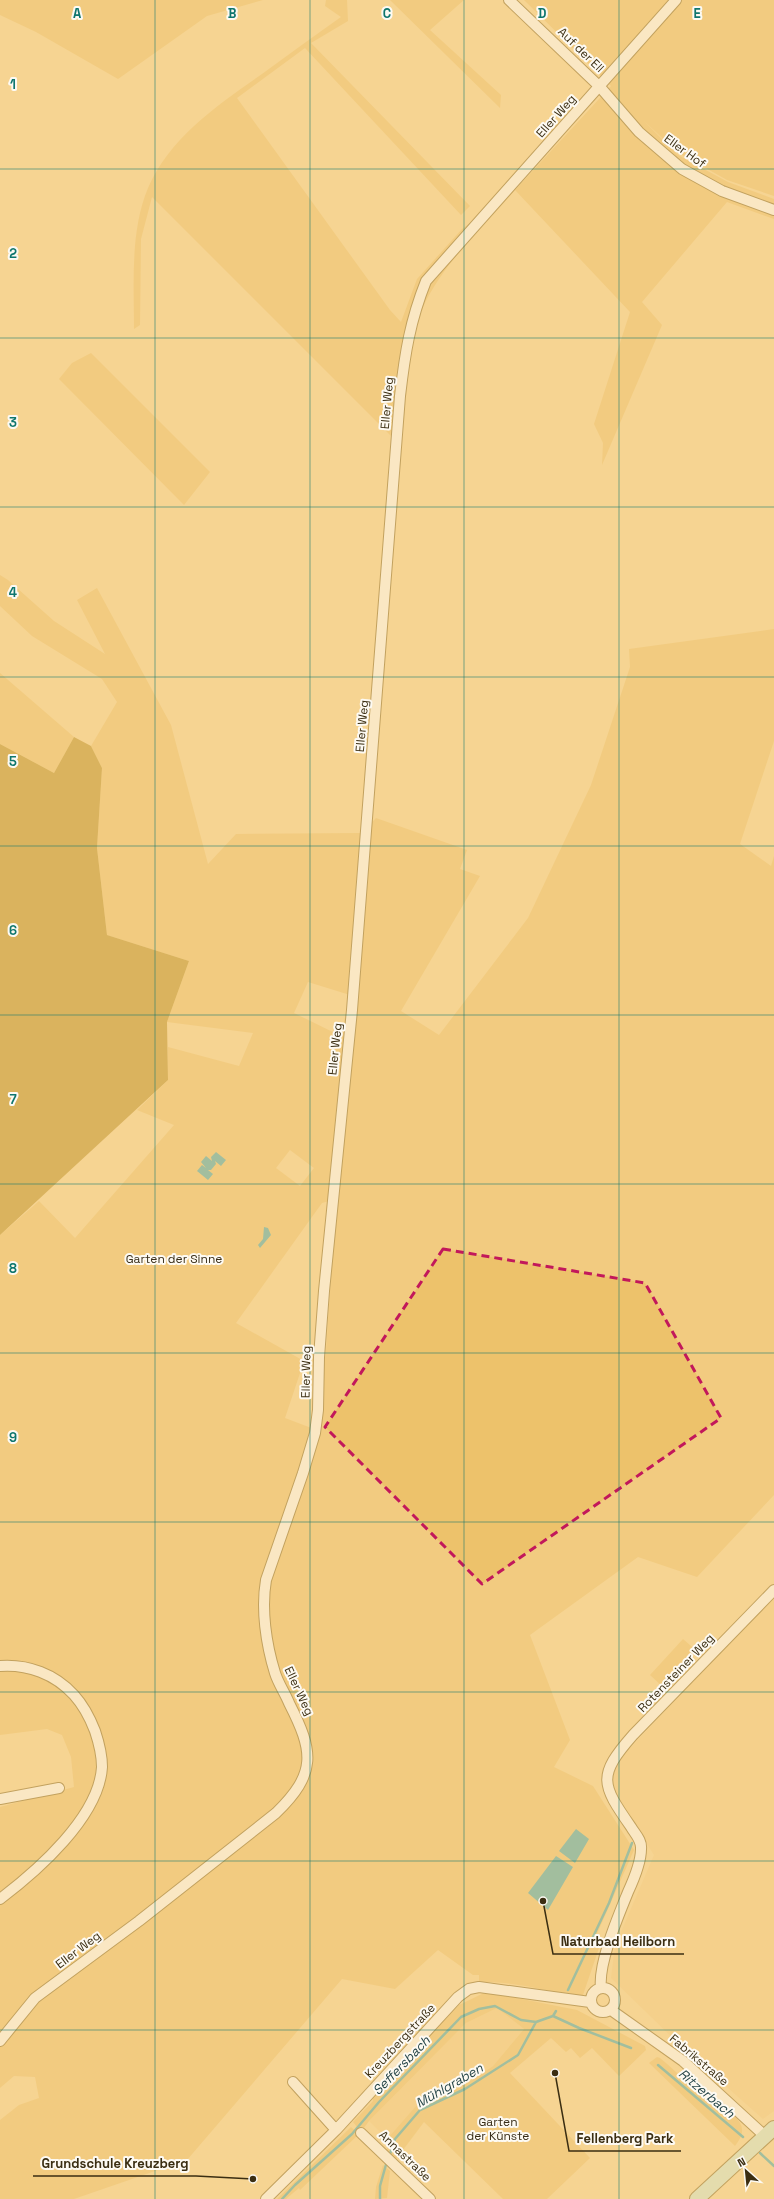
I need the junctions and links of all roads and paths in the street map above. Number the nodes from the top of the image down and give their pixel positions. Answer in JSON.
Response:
{"nodes":[{"id":1,"x":509,"y":0,"type":"edge"},
{"id":2,"x":676,"y":0,"type":"edge"},
{"id":3,"x":600,"y":87,"type":"junction"},
{"id":4,"x":774,"y":210,"type":"edge"},
{"id":5,"x":774,"y":1590,"type":"edge"},
{"id":6,"x":0,"y":1666,"type":"edge"},
{"id":7,"x":59,"y":1788,"type":"dead end"},
{"id":8,"x":0,"y":1799,"type":"edge"},
{"id":9,"x":0,"y":1899,"type":"edge"},
{"id":10,"x":601,"y":1988,"type":"junction"},
{"id":11,"x":590,"y":2002,"type":"junction"},
{"id":12,"x":611,"y":2010,"type":"junction"},
{"id":13,"x":0,"y":2042,"type":"edge"},
{"id":14,"x":293,"y":2082,"type":"dead end"},
{"id":15,"x":336,"y":2130,"type":"junction"},
{"id":16,"x":770,"y":2132,"type":"edge"},
{"id":17,"x":361,"y":2133,"type":"dead end"},
{"id":18,"x":266,"y":2199,"type":"edge"},
{"id":19,"x":430,"y":2199,"type":"edge"},
{"id":20,"x":697,"y":2199,"type":"edge"}],
"edges":[{"from":1,"to":3,"type":"street","name":"Auf der Ell"},
{"from":2,"to":3,"type":"street","name":"Eller Weg"},
{"from":3,"to":4,"type":"street","name":"Eller Hof"},
{"from":3,"to":13,"type":"street","name":"Eller Weg"},
{"from":5,"to":10,"type":"street","name":"Rotensteiner Weg"},
{"from":6,"to":9,"type":"street"},
{"from":7,"to":8,"type":"street"},
{"from":10,"to":11,"type":"street"},
{"from":10,"to":12,"type":"street"},
{"from":11,"to":12,"type":"street","name":"Fabrikstraße"},
{"from":11,"to":15,"type":"street","name":"Kreuzbergstraße"},
{"from":12,"to":16,"type":"street","name":"Fabrikstraße"},
{"from":14,"to":15,"type":"street"},
{"from":15,"to":18,"type":"street","name":"Kreuzbergstraße"},
{"from":16,"to":20,"type":"main road"},
{"from":17,"to":19,"type":"street","name":"Annastraße"}]}
